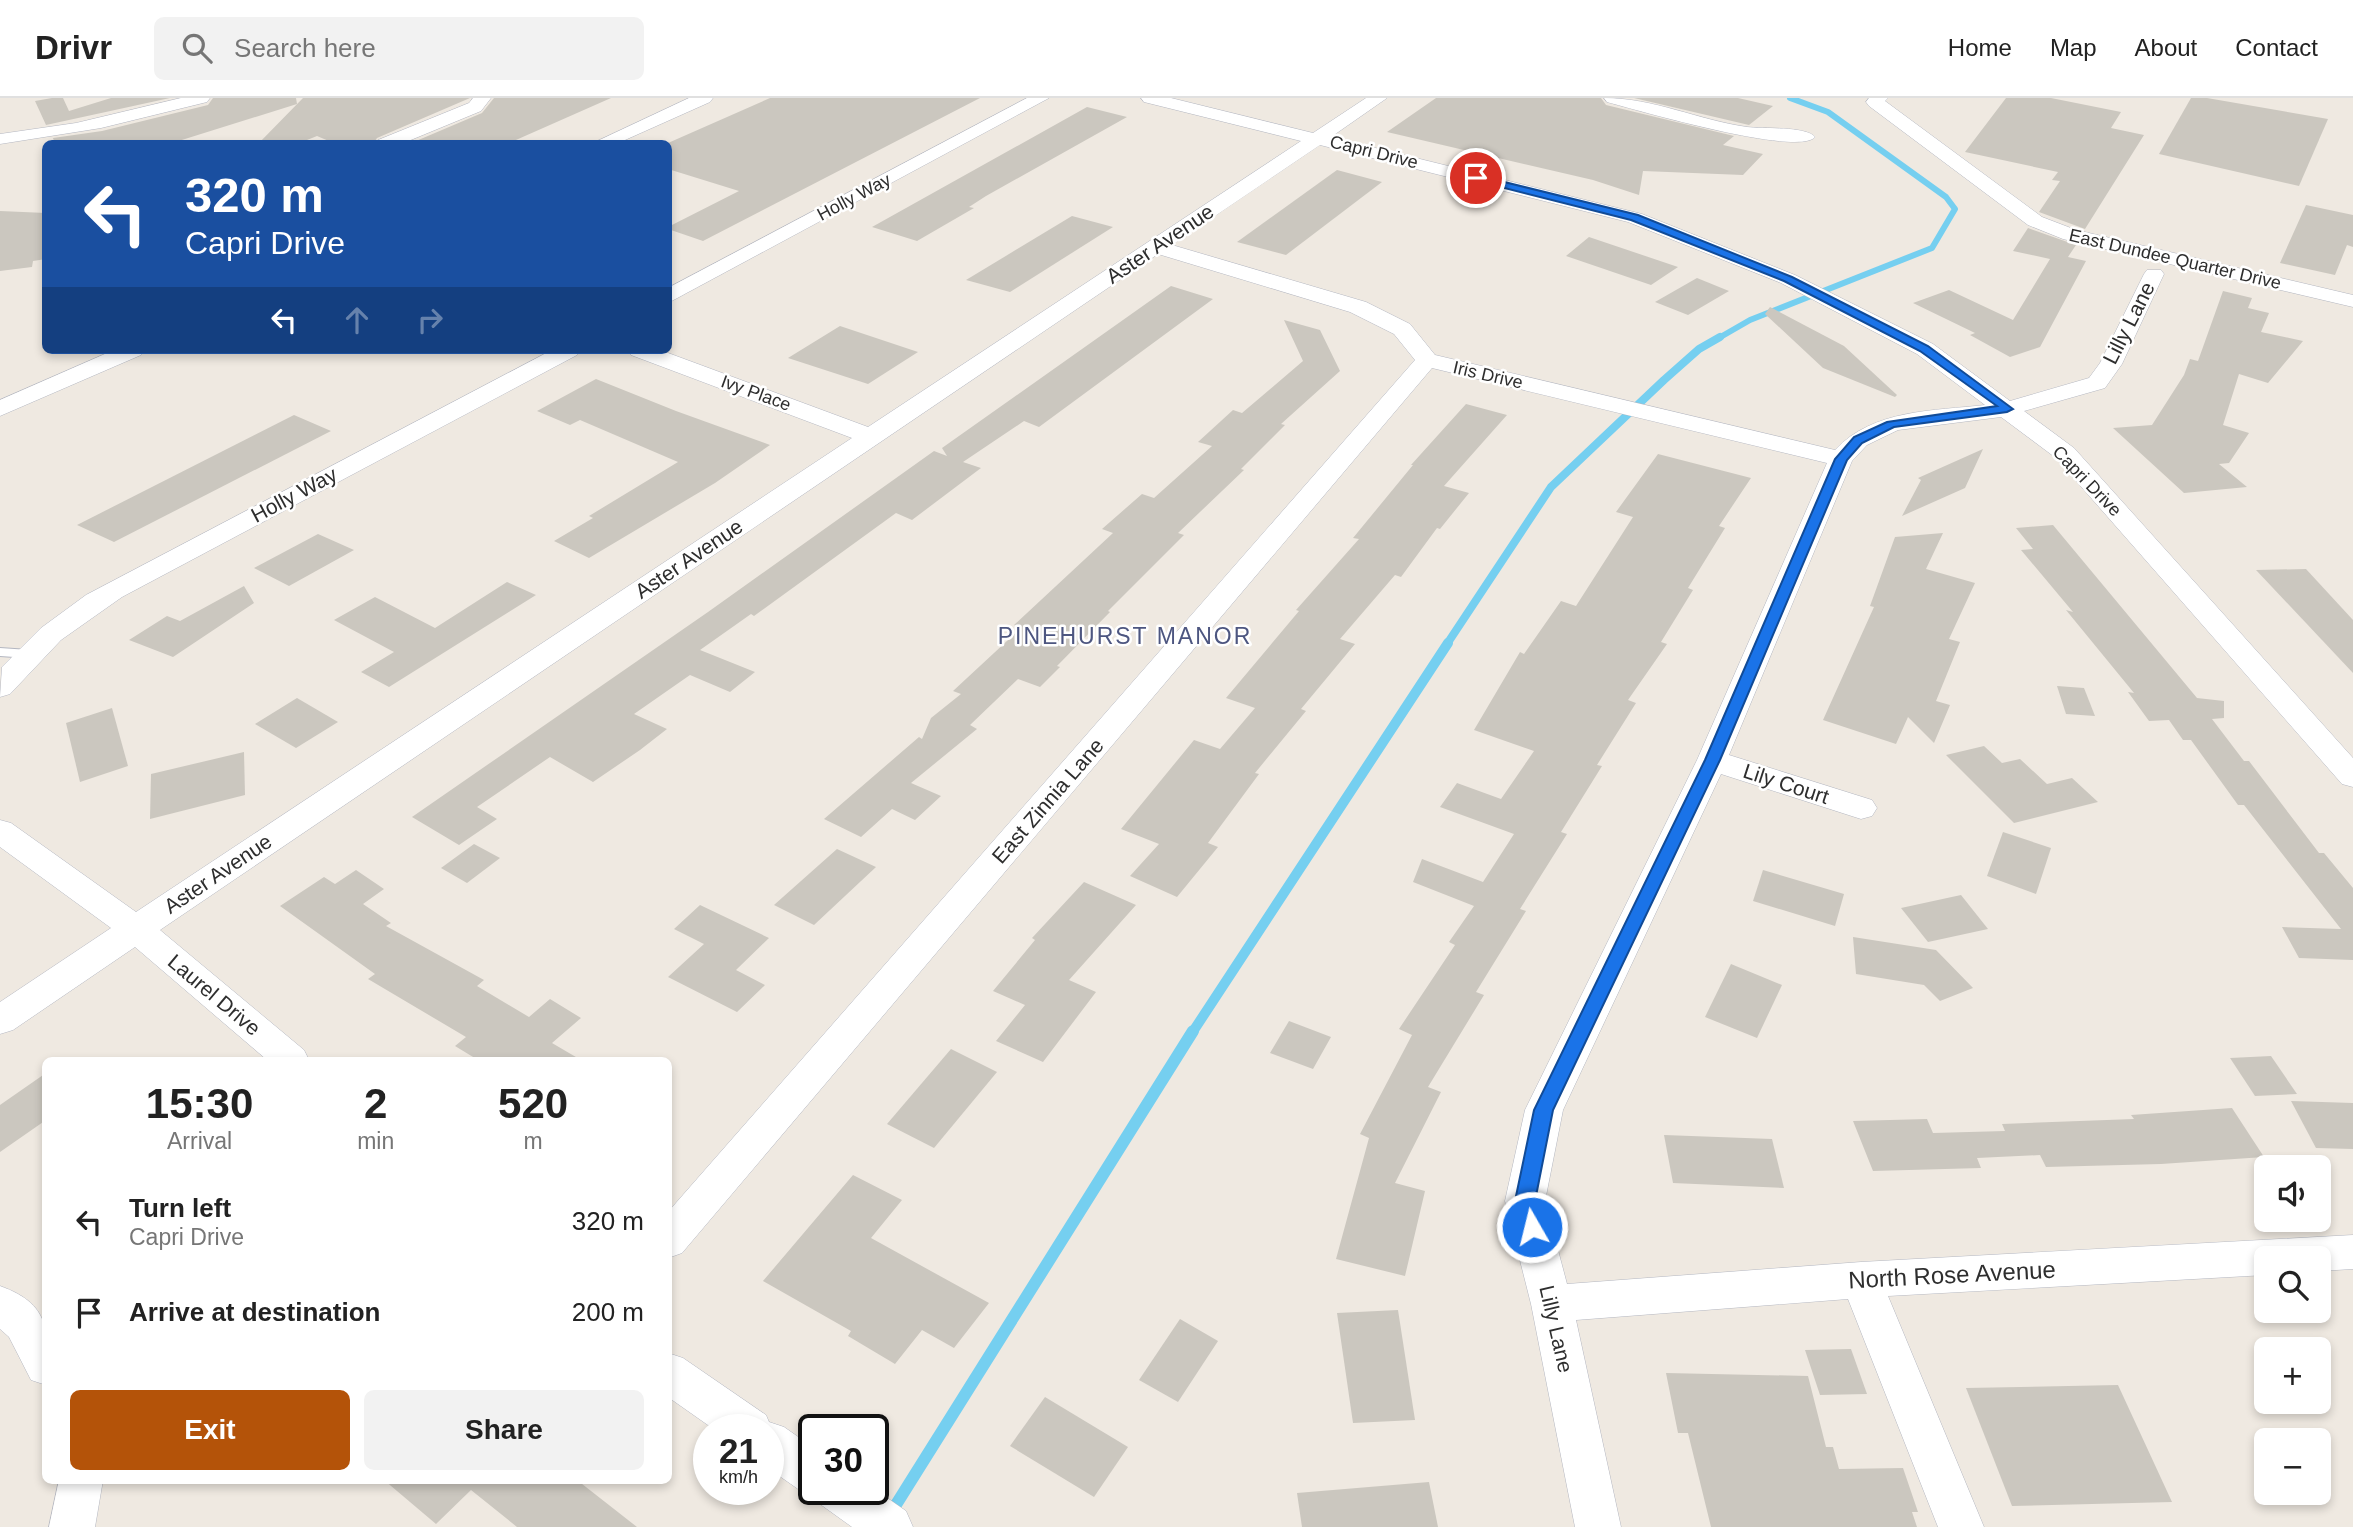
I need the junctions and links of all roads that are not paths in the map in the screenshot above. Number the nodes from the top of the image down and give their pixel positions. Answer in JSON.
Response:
{"nodes":[{"id":1,"x":201,"y":98,"type":"edge"},
{"id":2,"x":482,"y":98,"type":"edge"},
{"id":3,"x":704,"y":98,"type":"edge"},
{"id":4,"x":1040,"y":98,"type":"edge"},
{"id":5,"x":1150,"y":98,"type":"edge"},
{"id":6,"x":1378,"y":98,"type":"edge"},
{"id":7,"x":1613,"y":98,"type":"edge"},
{"id":8,"x":1879,"y":98,"type":"edge"},
{"id":9,"x":1805,"y":137,"type":"dead end"},
{"id":10,"x":1318,"y":138,"type":"junction"},
{"id":11,"x":0,"y":139,"type":"edge"},
{"id":12,"x":394,"y":140,"type":"edge"},
{"id":13,"x":609,"y":140,"type":"edge"},
{"id":14,"x":1155,"y":247,"type":"junction"},
{"id":15,"x":2154,"y":274,"type":"dead end"},
{"id":16,"x":672,"y":295,"type":"edge"},
{"id":17,"x":2353,"y":301,"type":"edge"},
{"id":18,"x":124,"y":354,"type":"edge"},
{"id":19,"x":561,"y":354,"type":"edge"},
{"id":20,"x":650,"y":354,"type":"edge"},
{"id":21,"x":1427,"y":360,"type":"junction"},
{"id":22,"x":0,"y":409,"type":"edge"},
{"id":23,"x":2007,"y":409,"type":"junction"},
{"id":24,"x":872,"y":436,"type":"junction"},
{"id":25,"x":1841,"y":459,"type":"junction"},
{"id":26,"x":0,"y":652,"type":"edge"},
{"id":27,"x":29,"y":654,"type":"junction"},
{"id":28,"x":0,"y":688,"type":"edge"},
{"id":29,"x":1712,"y":760,"type":"junction"},
{"id":30,"x":2348,"y":766,"type":"edge"},
{"id":31,"x":1861,"y":808,"type":"dead end"},
{"id":32,"x":0,"y":831,"type":"edge"},
{"id":33,"x":136,"y":929,"type":"junction"},
{"id":34,"x":0,"y":1020,"type":"edge"},
{"id":35,"x":287,"y":1057,"type":"edge"},
{"id":36,"x":672,"y":1236,"type":"edge"},
{"id":37,"x":2353,"y":1252,"type":"edge"},
{"id":38,"x":1861,"y":1280,"type":"junction"},
{"id":39,"x":0,"y":1304,"type":"edge"},
{"id":40,"x":1552,"y":1304,"type":"junction"},
{"id":41,"x":42,"y":1358,"type":"edge"},
{"id":42,"x":672,"y":1374,"type":"edge"},
{"id":43,"x":728,"y":1414,"type":"edge"},
{"id":44,"x":80,"y":1484,"type":"edge"},
{"id":45,"x":859,"y":1505,"type":"edge"},
{"id":46,"x":72,"y":1527,"type":"edge"},
{"id":47,"x":890,"y":1527,"type":"edge"},
{"id":48,"x":1598,"y":1527,"type":"edge"},
{"id":49,"x":1961,"y":1527,"type":"edge"}],
"edges":[{"from":1,"to":11,"type":"street"},
{"from":2,"to":12,"type":"street"},
{"from":3,"to":13,"type":"street"},
{"from":4,"to":16,"type":"street","name":"Holly Way"},
{"from":5,"to":10,"type":"street","name":"Capri Drive"},
{"from":6,"to":10,"type":"street","name":"Aster Avenue"},
{"from":7,"to":9,"type":"street"},
{"from":8,"to":17,"type":"street","name":"East Dundee Quarter Drive"},
{"from":10,"to":14,"type":"street","name":"Aster Avenue"},
{"from":10,"to":23,"type":"street","name":"Capri Drive"},
{"from":14,"to":21,"type":"street","name":"Iris Drive"},
{"from":14,"to":24,"type":"street","name":"Aster Avenue"},
{"from":15,"to":23,"type":"street","name":"Lilly Lane"},
{"from":18,"to":22,"type":"street"},
{"from":19,"to":27,"type":"street","name":"Holly Way"},
{"from":20,"to":24,"type":"street","name":"Ivy Place"},
{"from":21,"to":25,"type":"street","name":"Iris Drive"},
{"from":21,"to":36,"type":"street","name":"East Zinnia Lane"},
{"from":23,"to":25,"type":"street","name":"Lilly Lane"},
{"from":23,"to":30,"type":"street","name":"Capri Drive"},
{"from":24,"to":33,"type":"street","name":"Aster Avenue"},
{"from":25,"to":29,"type":"street","name":"Lilly Lane"},
{"from":26,"to":27,"type":"lane"},
{"from":27,"to":28,"type":"street","name":"Holly Way"},
{"from":29,"to":31,"type":"street","name":"Lily Court"},
{"from":29,"to":40,"type":"street","name":"Lilly Lane"},
{"from":32,"to":33,"type":"street"},
{"from":33,"to":34,"type":"street","name":"Aster Avenue"},
{"from":33,"to":35,"type":"street","name":"Laurel Drive"},
{"from":37,"to":38,"type":"street","name":"North Rose Avenue"},
{"from":38,"to":40,"type":"street","name":"North Rose Avenue"},
{"from":38,"to":49,"type":"street"},
{"from":39,"to":41,"type":"street"},
{"from":40,"to":48,"type":"street","name":"Lilly Lane"},
{"from":42,"to":43,"type":"street"},
{"from":44,"to":46,"type":"street"},
{"from":45,"to":47,"type":"street"}]}
